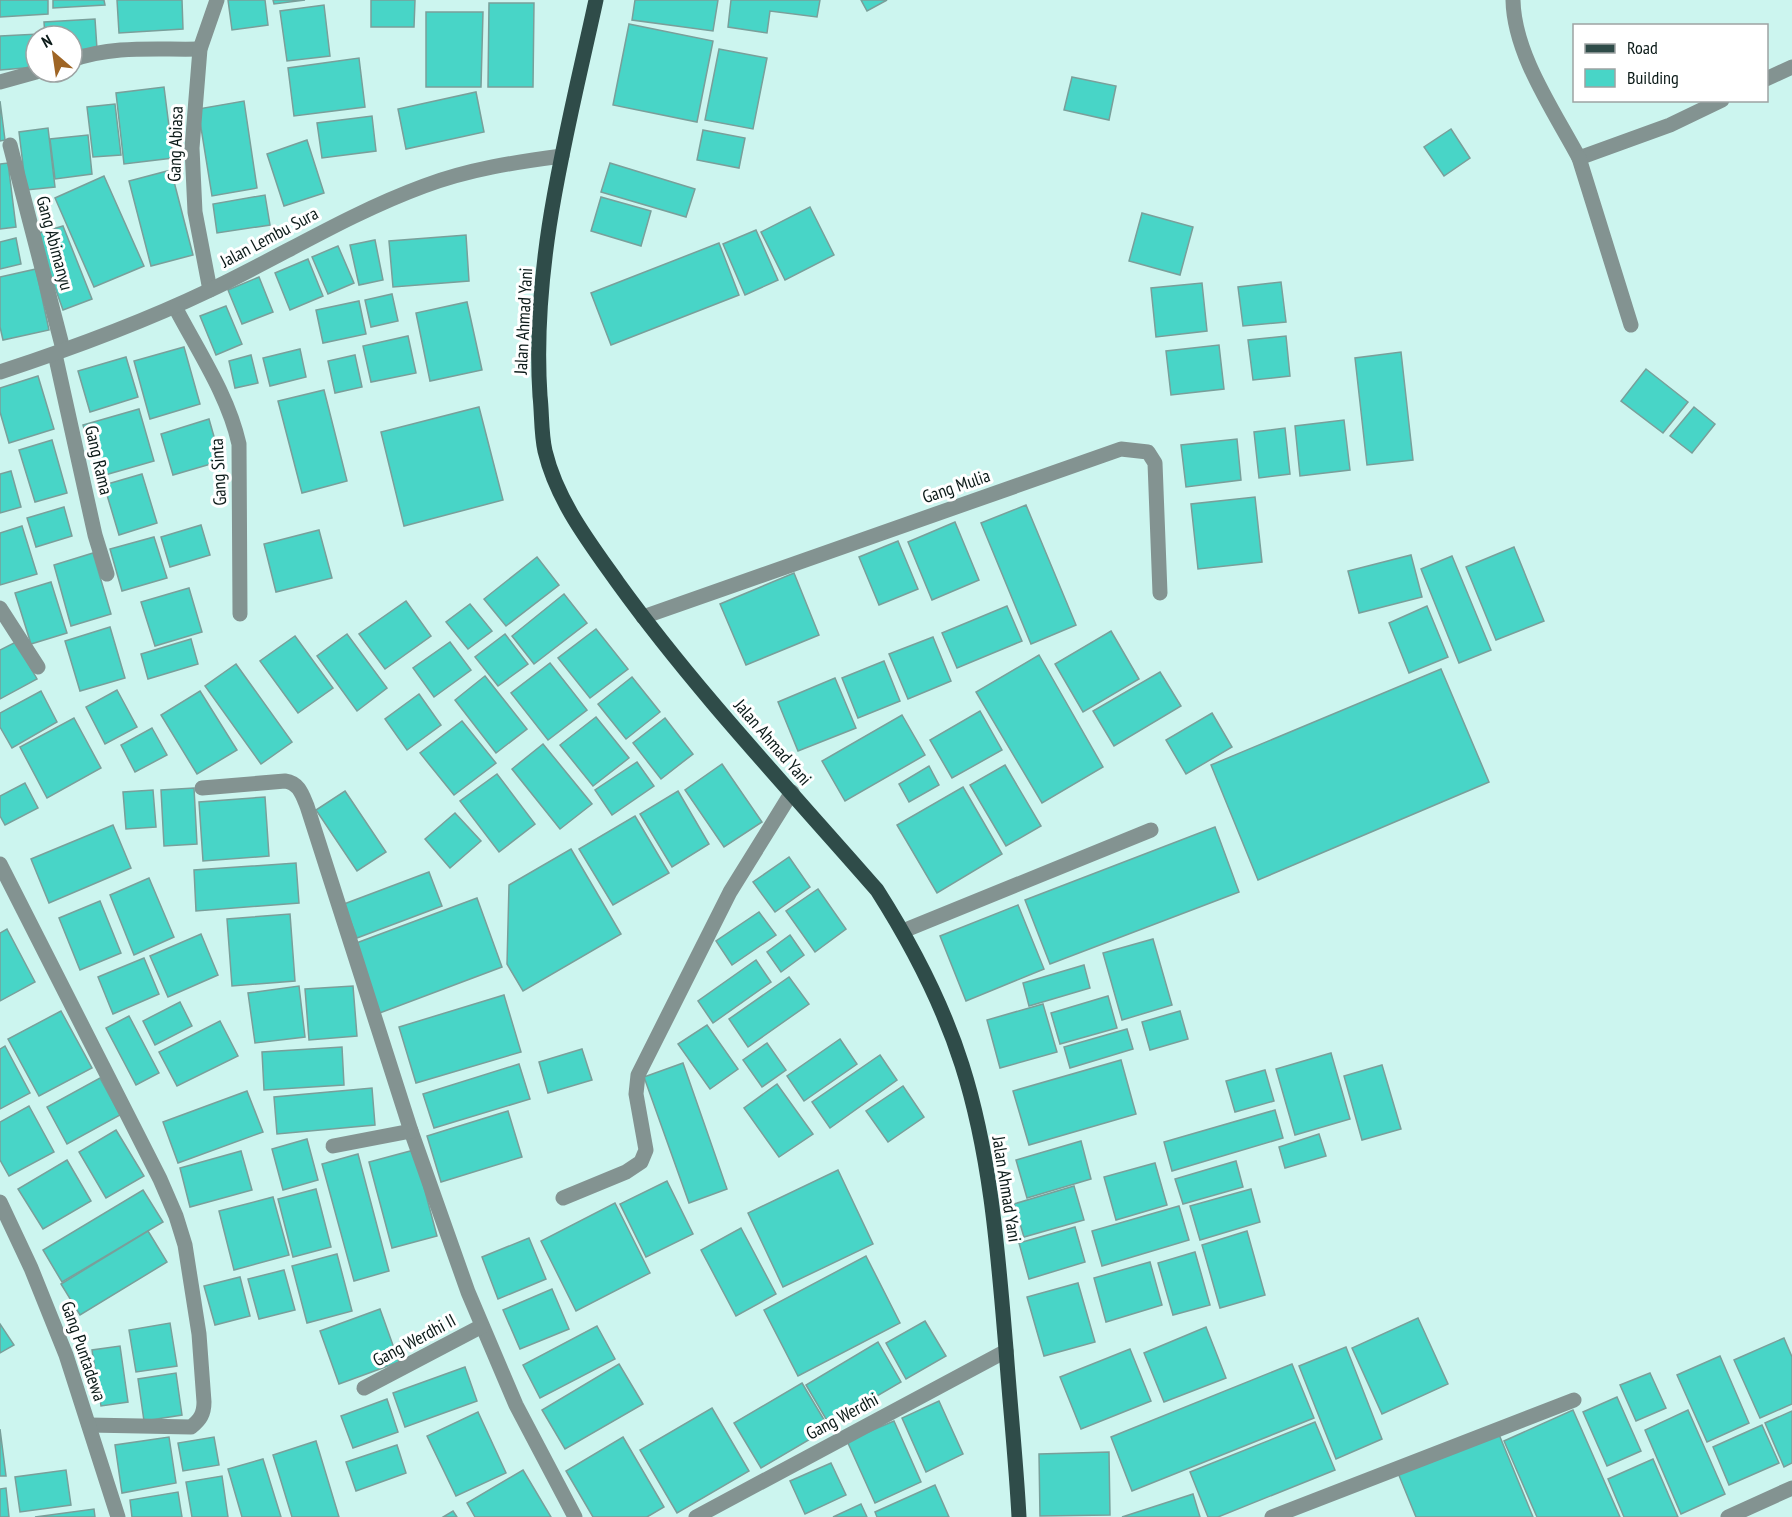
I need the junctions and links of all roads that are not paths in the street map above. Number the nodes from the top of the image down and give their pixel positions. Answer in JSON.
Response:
{"nodes":[{"id":1,"x":217,"y":0,"type":"edge"},
{"id":2,"x":596,"y":0,"type":"edge"},
{"id":3,"x":1513,"y":0,"type":"edge"},
{"id":4,"x":200,"y":49,"type":"junction"},
{"id":5,"x":84,"y":56,"type":"edge"},
{"id":6,"x":1792,"y":67,"type":"edge"},
{"id":7,"x":24,"y":75,"type":"edge"},
{"id":8,"x":1768,"y":79,"type":"edge"},
{"id":9,"x":0,"y":82,"type":"edge"},
{"id":10,"x":1718,"y":102,"type":"edge"},
{"id":11,"x":10,"y":145,"type":"dead end"},
{"id":12,"x":562,"y":156,"type":"junction"},
{"id":13,"x":1579,"y":158,"type":"junction"},
{"id":14,"x":210,"y":290,"type":"junction"},
{"id":15,"x":175,"y":307,"type":"junction"},
{"id":16,"x":1631,"y":325,"type":"dead end"},
{"id":17,"x":59,"y":352,"type":"junction"},
{"id":18,"x":0,"y":372,"type":"edge"},
{"id":19,"x":107,"y":574,"type":"dead end"},
{"id":20,"x":1160,"y":593,"type":"dead end"},
{"id":21,"x":0,"y":608,"type":"edge"},
{"id":22,"x":240,"y":614,"type":"dead end"},
{"id":23,"x":643,"y":617,"type":"junction"},
{"id":24,"x":38,"y":668,"type":"dead end"},
{"id":25,"x":202,"y":788,"type":"dead end"},
{"id":26,"x":792,"y":792,"type":"junction"},
{"id":27,"x":1151,"y":830,"type":"dead end"},
{"id":28,"x":0,"y":864,"type":"edge"},
{"id":29,"x":903,"y":931,"type":"junction"},
{"id":30,"x":411,"y":1131,"type":"junction"},
{"id":31,"x":333,"y":1146,"type":"dead end"},
{"id":32,"x":563,"y":1198,"type":"dead end"},
{"id":33,"x":0,"y":1202,"type":"edge"},
{"id":34,"x":482,"y":1326,"type":"junction"},
{"id":35,"x":1006,"y":1350,"type":"junction"},
{"id":36,"x":364,"y":1388,"type":"dead end"},
{"id":37,"x":1574,"y":1400,"type":"dead end"},
{"id":38,"x":89,"y":1425,"type":"junction"},
{"id":39,"x":1792,"y":1488,"type":"edge"},
{"id":40,"x":117,"y":1517,"type":"edge"},
{"id":41,"x":575,"y":1517,"type":"edge"},
{"id":42,"x":696,"y":1517,"type":"edge"},
{"id":43,"x":1019,"y":1517,"type":"edge"},
{"id":44,"x":1272,"y":1517,"type":"edge"},
{"id":45,"x":1728,"y":1517,"type":"edge"}],
"edges":[{"from":1,"to":4,"type":"street","name":"Gang Abiasa"},
{"from":2,"to":12,"type":"main road","name":"Jalan Ahmad Yani"},
{"from":3,"to":13,"type":"street"},
{"from":4,"to":5,"type":"street"},
{"from":4,"to":14,"type":"street","name":"Gang Abiasa"},
{"from":6,"to":8,"type":"street"},
{"from":7,"to":9,"type":"street"},
{"from":10,"to":13,"type":"street"},
{"from":11,"to":17,"type":"street","name":"Gang Abimanyu"},
{"from":12,"to":14,"type":"street","name":"Jalan Lembu Sura"},
{"from":12,"to":23,"type":"main road","name":"Jalan Ahmad Yani"},
{"from":13,"to":16,"type":"street"},
{"from":14,"to":15,"type":"street","name":"Jalan Lembu Sura"},
{"from":15,"to":17,"type":"street","name":"Jalan Lembu Sura"},
{"from":15,"to":22,"type":"street","name":"Gang Sinta"},
{"from":17,"to":18,"type":"street","name":"Jalan Lembu Sura"},
{"from":17,"to":19,"type":"street","name":"Gang Rama"},
{"from":20,"to":23,"type":"street","name":"Gang Mulia"},
{"from":21,"to":24,"type":"street"},
{"from":23,"to":26,"type":"main road","name":"Jalan Ahmad Yani"},
{"from":25,"to":30,"type":"street"},
{"from":26,"to":29,"type":"main road","name":"Jalan Ahmad Yani"},
{"from":26,"to":32,"type":"street"},
{"from":27,"to":29,"type":"street"},
{"from":28,"to":38,"type":"street"},
{"from":29,"to":35,"type":"main road","name":"Jalan Ahmad Yani"},
{"from":30,"to":31,"type":"street"},
{"from":30,"to":34,"type":"street"},
{"from":33,"to":38,"type":"street","name":"Gang Puntadewa"},
{"from":34,"to":36,"type":"street","name":"Gang Werdhi II"},
{"from":34,"to":41,"type":"street"},
{"from":35,"to":42,"type":"street","name":"Gang Werdhi"},
{"from":35,"to":43,"type":"main road","name":"Jalan Ahmad Yani"},
{"from":37,"to":44,"type":"street"},
{"from":38,"to":40,"type":"street","name":"Gang Puntadewa"},
{"from":39,"to":45,"type":"street"}]}
